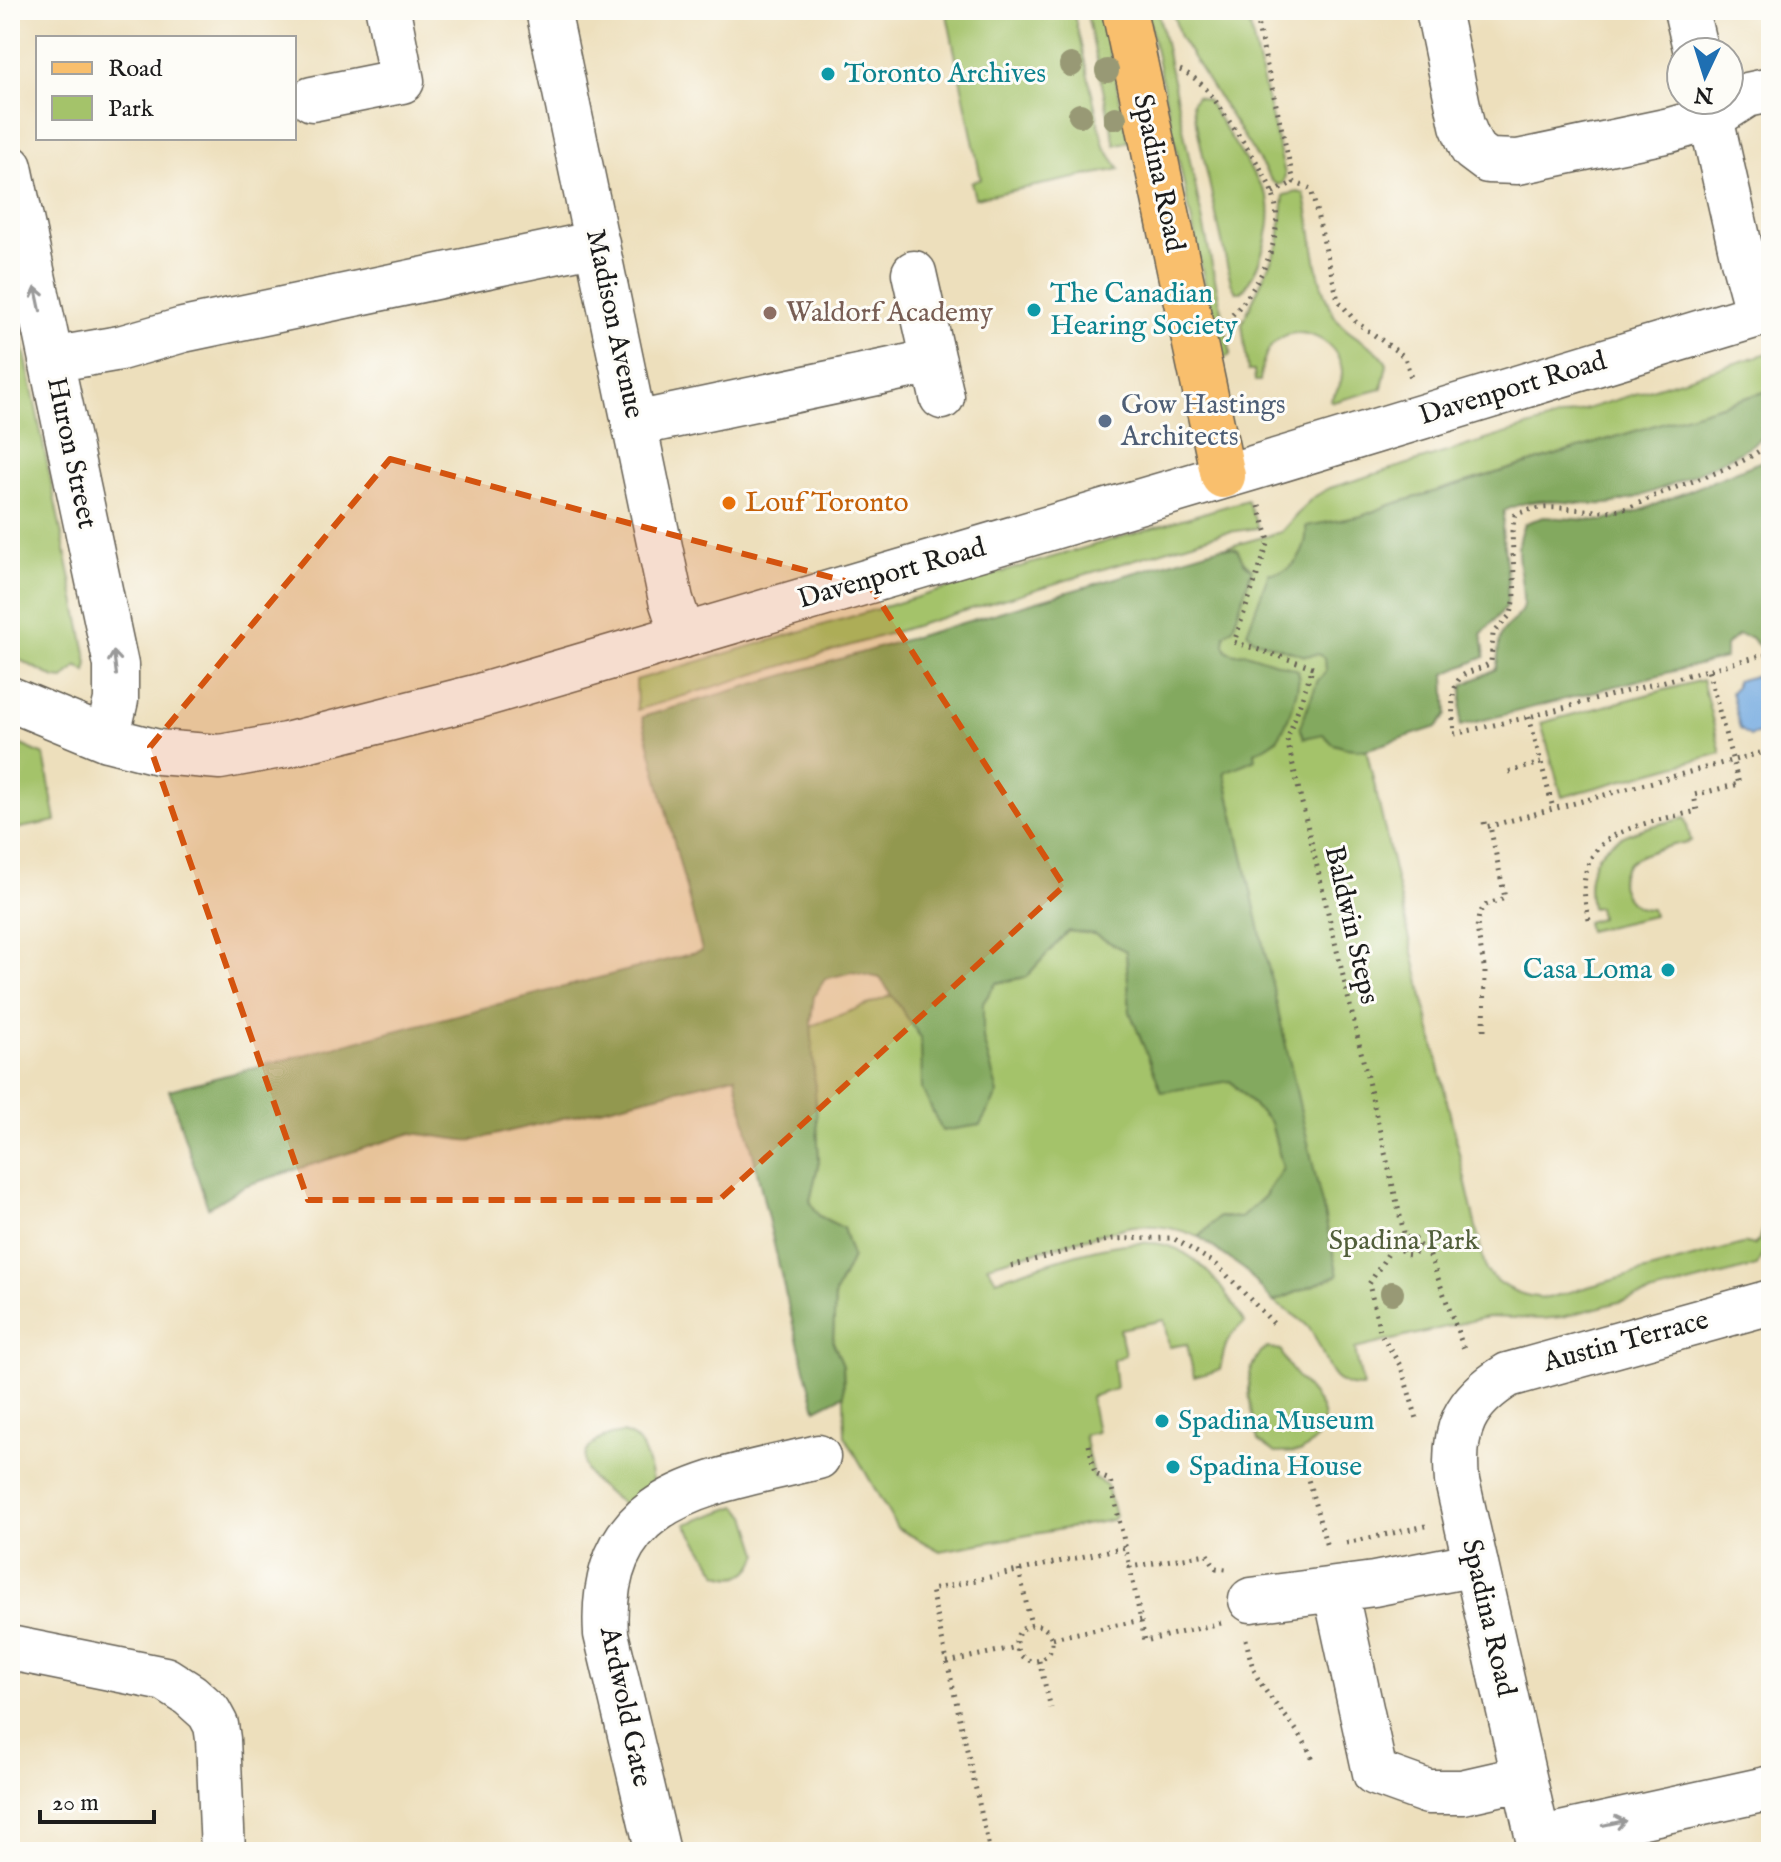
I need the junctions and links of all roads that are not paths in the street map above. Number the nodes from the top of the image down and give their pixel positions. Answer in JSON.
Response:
{"nodes":[{"id":1,"x":388,"y":10,"type":"edge"},
{"id":2,"x":548,"y":10,"type":"edge"},
{"id":3,"x":1124,"y":10,"type":"edge"},
{"id":4,"x":1438,"y":10,"type":"edge"},
{"id":5,"x":1686,"y":10,"type":"edge"},
{"id":6,"x":1692,"y":36,"type":"edge"},
{"id":7,"x":1771,"y":90,"type":"edge"},
{"id":8,"x":1745,"y":96,"type":"edge"},
{"id":9,"x":312,"y":99,"type":"dead end"},
{"id":10,"x":1696,"y":116,"type":"edge"},
{"id":11,"x":1711,"y":116,"type":"edge"},
{"id":12,"x":10,"y":167,"type":"edge"},
{"id":13,"x":597,"y":243,"type":"junction"},
{"id":14,"x":914,"y":273,"type":"dead end"},
{"id":15,"x":1765,"y":313,"type":"edge"},
{"id":16,"x":51,"y":360,"type":"junction"},
{"id":17,"x":635,"y":424,"type":"junction"},
{"id":18,"x":1223,"y":476,"type":"junction"},
{"id":19,"x":683,"y":636,"type":"junction"},
{"id":20,"x":10,"y":699,"type":"edge"},
{"id":21,"x":107,"y":739,"type":"junction"},
{"id":22,"x":1771,"y":1302,"type":"edge"},
{"id":23,"x":1483,"y":1390,"type":"joint"},
{"id":24,"x":818,"y":1457,"type":"dead end"},
{"id":25,"x":1476,"y":1564,"type":"junction"},
{"id":26,"x":1335,"y":1589,"type":"junction"},
{"id":27,"x":1240,"y":1605,"type":"road end"},
{"id":28,"x":10,"y":1648,"type":"edge"},
{"id":29,"x":1524,"y":1778,"type":"junction"},
{"id":30,"x":1771,"y":1788,"type":"edge"},
{"id":31,"x":1539,"y":1846,"type":"edge"},
{"id":32,"x":223,"y":1852,"type":"edge"},
{"id":33,"x":658,"y":1852,"type":"edge"}],
"edges":[{"from":1,"to":9,"type":"street"},
{"from":2,"to":13,"type":"street","name":"Madison Avenue"},
{"from":3,"to":18,"type":"main road","name":"Spadina Road"},
{"from":4,"to":10,"type":"street"},
{"from":5,"to":6,"type":"street"},
{"from":7,"to":8,"type":"street"},
{"from":11,"to":15,"type":"street"},
{"from":16,"to":12,"type":"street","name":"Huron Street","one_way":true},
{"from":13,"to":16,"type":"street"},
{"from":13,"to":17,"type":"street","name":"Madison Avenue"},
{"from":14,"to":17,"type":"street"},
{"from":15,"to":18,"type":"street","name":"Davenport Road"},
{"from":21,"to":16,"type":"street","name":"Huron Street","one_way":true},
{"from":17,"to":19,"type":"street","name":"Madison Avenue"},
{"from":18,"to":19,"type":"street","name":"Davenport Road"},
{"from":19,"to":21,"type":"street","name":"Davenport Road"},
{"from":20,"to":21,"type":"street","name":"Davenport Road"},
{"from":22,"to":23,"type":"street","name":"Austin Terrace"},
{"from":23,"to":25,"type":"street","name":"Spadina Road"},
{"from":24,"to":33,"type":"street","name":"Ardwold Gate"},
{"from":25,"to":26,"type":"street"},
{"from":25,"to":29,"type":"street","name":"Spadina Road"},
{"from":26,"to":27,"type":"street"},
{"from":26,"to":29,"type":"street"},
{"from":28,"to":32,"type":"street"},
{"from":29,"to":31,"type":"street","name":"Spadina Road"},
{"from":31,"to":30,"type":"street","one_way":true}]}
